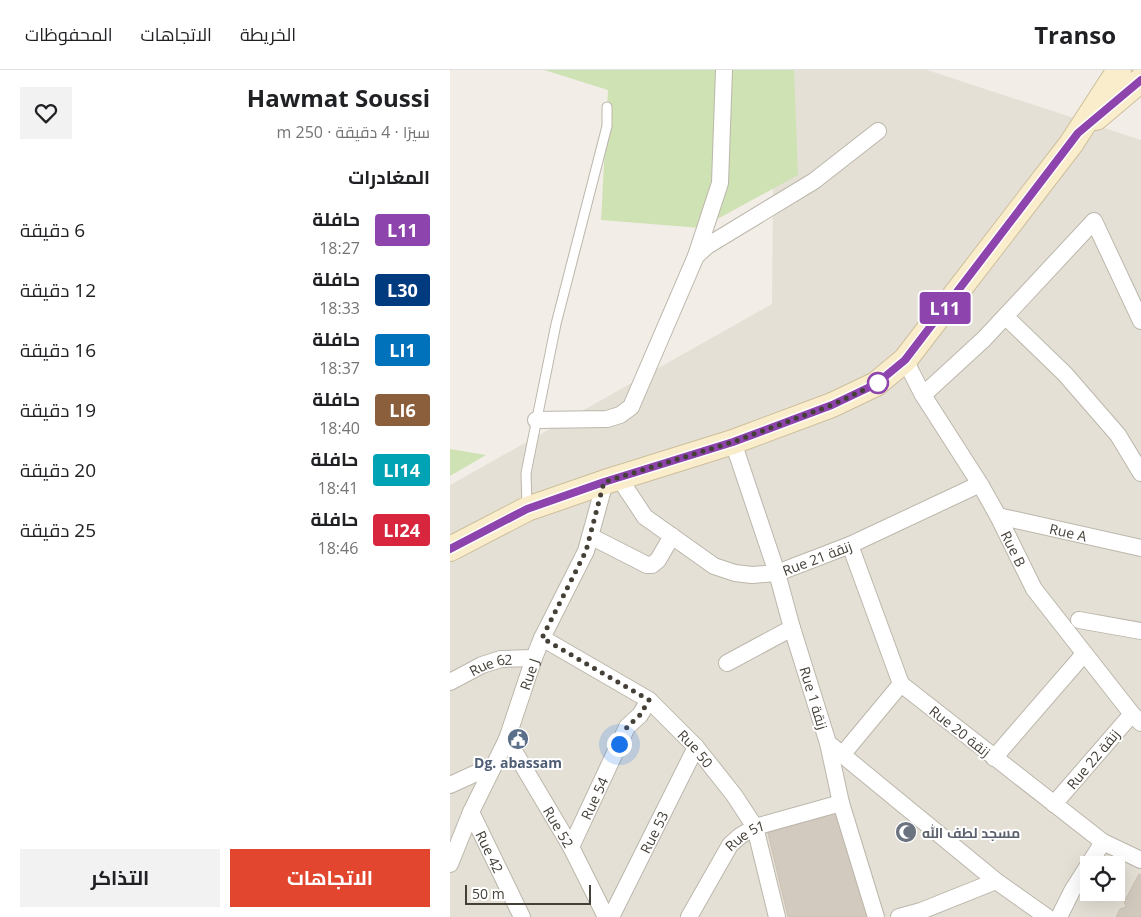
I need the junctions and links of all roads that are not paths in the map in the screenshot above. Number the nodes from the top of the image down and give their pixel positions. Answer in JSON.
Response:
{"nodes":[{"id":1,"x":724,"y":70,"type":"edge"},
{"id":2,"x":1119,"y":70,"type":"edge"},
{"id":3,"x":1141,"y":80,"type":"edge"},
{"id":4,"x":607,"y":107,"type":"dead end"},
{"id":5,"x":878,"y":131,"type":"dead end"},
{"id":6,"x":1078,"y":133,"type":"junction"},
{"id":7,"x":696,"y":256,"type":"junction"},
{"id":8,"x":1006,"y":317,"type":"junction"},
{"id":9,"x":1141,"y":321,"type":"edge"},
{"id":10,"x":905,"y":360,"type":"junction"},
{"id":11,"x":922,"y":395,"type":"junction"},
{"id":12,"x":536,"y":420,"type":"junction"},
{"id":13,"x":733,"y":442,"type":"junction"},
{"id":14,"x":1141,"y":474,"type":"edge"},
{"id":15,"x":612,"y":480,"type":"junction"},
{"id":16,"x":980,"y":484,"type":"junction"},
{"id":17,"x":527,"y":509,"type":"junction"},
{"id":18,"x":998,"y":516,"type":"junction"},
{"id":19,"x":590,"y":536,"type":"junction"},
{"id":20,"x":672,"y":536,"type":"junction"},
{"id":21,"x":850,"y":545,"type":"junction"},
{"id":22,"x":1141,"y":548,"type":"edge"},
{"id":23,"x":450,"y":549,"type":"edge"},
{"id":24,"x":778,"y":573,"type":"junction"},
{"id":25,"x":1079,"y":620,"type":"dead end"},
{"id":26,"x":792,"y":628,"type":"junction"},
{"id":27,"x":1141,"y":631,"type":"edge"},
{"id":28,"x":542,"y":638,"type":"junction"},
{"id":29,"x":1084,"y":654,"type":"junction"},
{"id":30,"x":534,"y":658,"type":"junction"},
{"id":31,"x":727,"y":663,"type":"dead end"},
{"id":32,"x":450,"y":682,"type":"edge"},
{"id":33,"x":901,"y":684,"type":"junction"},
{"id":34,"x":649,"y":700,"type":"junction"},
{"id":35,"x":1136,"y":718,"type":"edge"},
{"id":36,"x":508,"y":739,"type":"junction"},
{"id":37,"x":828,"y":743,"type":"junction"},
{"id":38,"x":696,"y":747,"type":"junction"},
{"id":39,"x":842,"y":755,"type":"junction"},
{"id":40,"x":994,"y":758,"type":"junction"},
{"id":41,"x":494,"y":765,"type":"junction"},
{"id":42,"x":450,"y":785,"type":"edge"},
{"id":43,"x":841,"y":803,"type":"junction"},
{"id":44,"x":1054,"y":804,"type":"junction"},
{"id":45,"x":471,"y":812,"type":"junction"},
{"id":46,"x":755,"y":828,"type":"junction"},
{"id":47,"x":1103,"y":842,"type":"junction"},
{"id":48,"x":571,"y":847,"type":"junction"},
{"id":49,"x":1141,"y":860,"type":"edge"},
{"id":50,"x":450,"y":864,"type":"edge"},
{"id":51,"x":996,"y":881,"type":"junction"},
{"id":52,"x":693,"y":914,"type":"edge"},
{"id":53,"x":522,"y":917,"type":"edge"},
{"id":54,"x":606,"y":917,"type":"edge"},
{"id":55,"x":611,"y":917,"type":"edge"},
{"id":56,"x":777,"y":917,"type":"edge"},
{"id":57,"x":876,"y":917,"type":"edge"},
{"id":58,"x":898,"y":917,"type":"edge"},
{"id":59,"x":1047,"y":917,"type":"edge"},
{"id":60,"x":1059,"y":917,"type":"edge"}],
"edges":[{"from":1,"to":7,"type":"street"},
{"from":2,"to":6,"type":"main road"},
{"from":3,"to":6,"type":"main road"},
{"from":4,"to":12,"type":"lane"},
{"from":5,"to":7,"type":"street"},
{"from":6,"to":10,"type":"main road"},
{"from":7,"to":12,"type":"street"},
{"from":8,"to":9,"type":"street"},
{"from":8,"to":11,"type":"street"},
{"from":8,"to":14,"type":"street"},
{"from":10,"to":11,"type":"street","name":"Rue B"},
{"from":10,"to":13,"type":"main road"},
{"from":11,"to":16,"type":"street","name":"Rue B"},
{"from":12,"to":17,"type":"lane"},
{"from":13,"to":15,"type":"main road"},
{"from":13,"to":24,"type":"street","name":"Rue 1 زنقة"},
{"from":15,"to":17,"type":"main road"},
{"from":15,"to":19,"type":"street","name":"Rue J"},
{"from":15,"to":20,"type":"street","name":"Rue 21 زنقة"},
{"from":16,"to":18,"type":"street","name":"Rue B"},
{"from":16,"to":21,"type":"street","name":"Rue 21 زنقة"},
{"from":17,"to":23,"type":"main road"},
{"from":18,"to":22,"type":"street","name":"Rue A"},
{"from":18,"to":29,"type":"street","name":"Rue B"},
{"from":19,"to":20,"type":"street"},
{"from":19,"to":28,"type":"street","name":"Rue J"},
{"from":20,"to":24,"type":"street","name":"Rue 21 زنقة"},
{"from":21,"to":24,"type":"street","name":"Rue 21 زنقة"},
{"from":21,"to":33,"type":"street"},
{"from":24,"to":26,"type":"street","name":"Rue 1 زنقة"},
{"from":25,"to":27,"type":"street"},
{"from":26,"to":31,"type":"street"},
{"from":26,"to":37,"type":"street","name":"Rue 1 زنقة"},
{"from":28,"to":30,"type":"street","name":"Rue J"},
{"from":28,"to":34,"type":"street","name":"Rue 50"},
{"from":29,"to":35,"type":"street","name":"Rue B"},
{"from":29,"to":40,"type":"street"},
{"from":30,"to":32,"type":"street","name":"Rue 62"},
{"from":30,"to":36,"type":"street","name":"Rue J"},
{"from":33,"to":39,"type":"street"},
{"from":33,"to":40,"type":"street","name":"Rue 20 زنقة"},
{"from":34,"to":38,"type":"street","name":"Rue 50"},
{"from":34,"to":48,"type":"street","name":"Rue 54"},
{"from":35,"to":44,"type":"street","name":"Rue 22 زنقة"},
{"from":36,"to":41,"type":"street","name":"Rue J"},
{"from":36,"to":48,"type":"street","name":"Rue 52"},
{"from":37,"to":39,"type":"street","name":"Rue 1 زنقة"},
{"from":37,"to":43,"type":"street"},
{"from":38,"to":46,"type":"street","name":"Rue 50"},
{"from":38,"to":55,"type":"street","name":"Rue 53"},
{"from":39,"to":51,"type":"street","name":"Rue 1 زنقة"},
{"from":40,"to":44,"type":"street","name":"Rue 20 زنقة"},
{"from":41,"to":42,"type":"street"},
{"from":41,"to":45,"type":"street","name":"Rue J"},
{"from":43,"to":46,"type":"street","name":"Rue 51"},
{"from":43,"to":57,"type":"street"},
{"from":44,"to":47,"type":"street","name":"Rue 20 زنقة"},
{"from":45,"to":50,"type":"street","name":"Rue J"},
{"from":45,"to":53,"type":"street","name":"Rue 42"},
{"from":46,"to":52,"type":"street","name":"Rue 51"},
{"from":46,"to":56,"type":"street","name":"Rue 50"},
{"from":47,"to":49,"type":"street","name":"Rue 20 زنقة"},
{"from":47,"to":60,"type":"street"},
{"from":48,"to":54,"type":"street","name":"Rue 52"},
{"from":51,"to":58,"type":"street"},
{"from":51,"to":59,"type":"street","name":"Rue 1 زنقة"}]}
